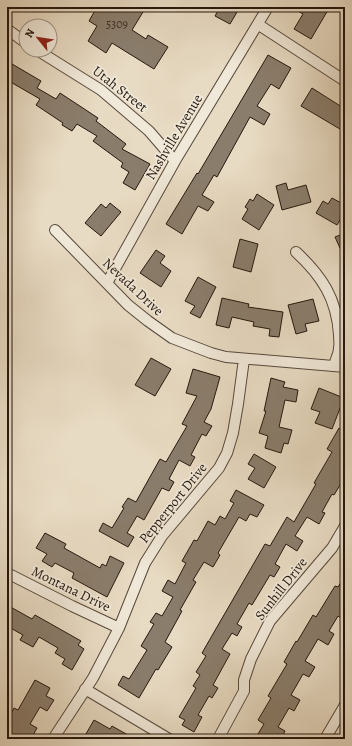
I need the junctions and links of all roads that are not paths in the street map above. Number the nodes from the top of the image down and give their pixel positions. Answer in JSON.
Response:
{"nodes":[{"id":1,"x":268,"y":7,"type":"edge"},
{"id":2,"x":259,"y":25,"type":"junction"},
{"id":3,"x":7,"y":29,"type":"edge"},
{"id":4,"x":18,"y":37,"type":"edge"},
{"id":5,"x":51,"y":58,"type":"edge"},
{"id":6,"x":345,"y":81,"type":"edge"},
{"id":7,"x":175,"y":161,"type":"junction"},
{"id":8,"x":55,"y":230,"type":"dead end"},
{"id":9,"x":296,"y":252,"type":"dead end"},
{"id":10,"x":107,"y":283,"type":"junction"},
{"id":11,"x":244,"y":359,"type":"junction"},
{"id":12,"x":334,"y":366,"type":"junction"},
{"id":13,"x":345,"y":367,"type":"edge"},
{"id":14,"x":345,"y":526,"type":"edge"},
{"id":15,"x":11,"y":575,"type":"dead end"},
{"id":16,"x":119,"y":628,"type":"junction"},
{"id":17,"x":85,"y":689,"type":"junction"},
{"id":18,"x":345,"y":705,"type":"edge"},
{"id":19,"x":53,"y":739,"type":"edge"},
{"id":20,"x":169,"y":739,"type":"edge"},
{"id":21,"x":218,"y":739,"type":"edge"},
{"id":22,"x":325,"y":739,"type":"edge"}],
"edges":[{"from":1,"to":2,"type":"street","name":"Nashville Avenue"},
{"from":2,"to":6,"type":"street"},
{"from":2,"to":7,"type":"street","name":"Nashville Avenue"},
{"from":3,"to":4,"type":"street"},
{"from":5,"to":7,"type":"street","name":"Utah Street"},
{"from":7,"to":10,"type":"street","name":"Nashville Avenue"},
{"from":8,"to":10,"type":"street","name":"Nevada Drive"},
{"from":9,"to":12,"type":"street"},
{"from":10,"to":11,"type":"street","name":"Nevada Drive"},
{"from":11,"to":12,"type":"street","name":"Nevada Drive"},
{"from":11,"to":16,"type":"street","name":"Pepperport Drive"},
{"from":12,"to":13,"type":"street","name":"Nevada Drive"},
{"from":14,"to":21,"type":"street","name":"Sunhill Drive"},
{"from":15,"to":16,"type":"street","name":"Montana Drive"},
{"from":16,"to":17,"type":"street","name":"Pepperport Drive"},
{"from":17,"to":19,"type":"street","name":"Pepperport Drive"},
{"from":17,"to":20,"type":"street"},
{"from":18,"to":22,"type":"street"}]}
